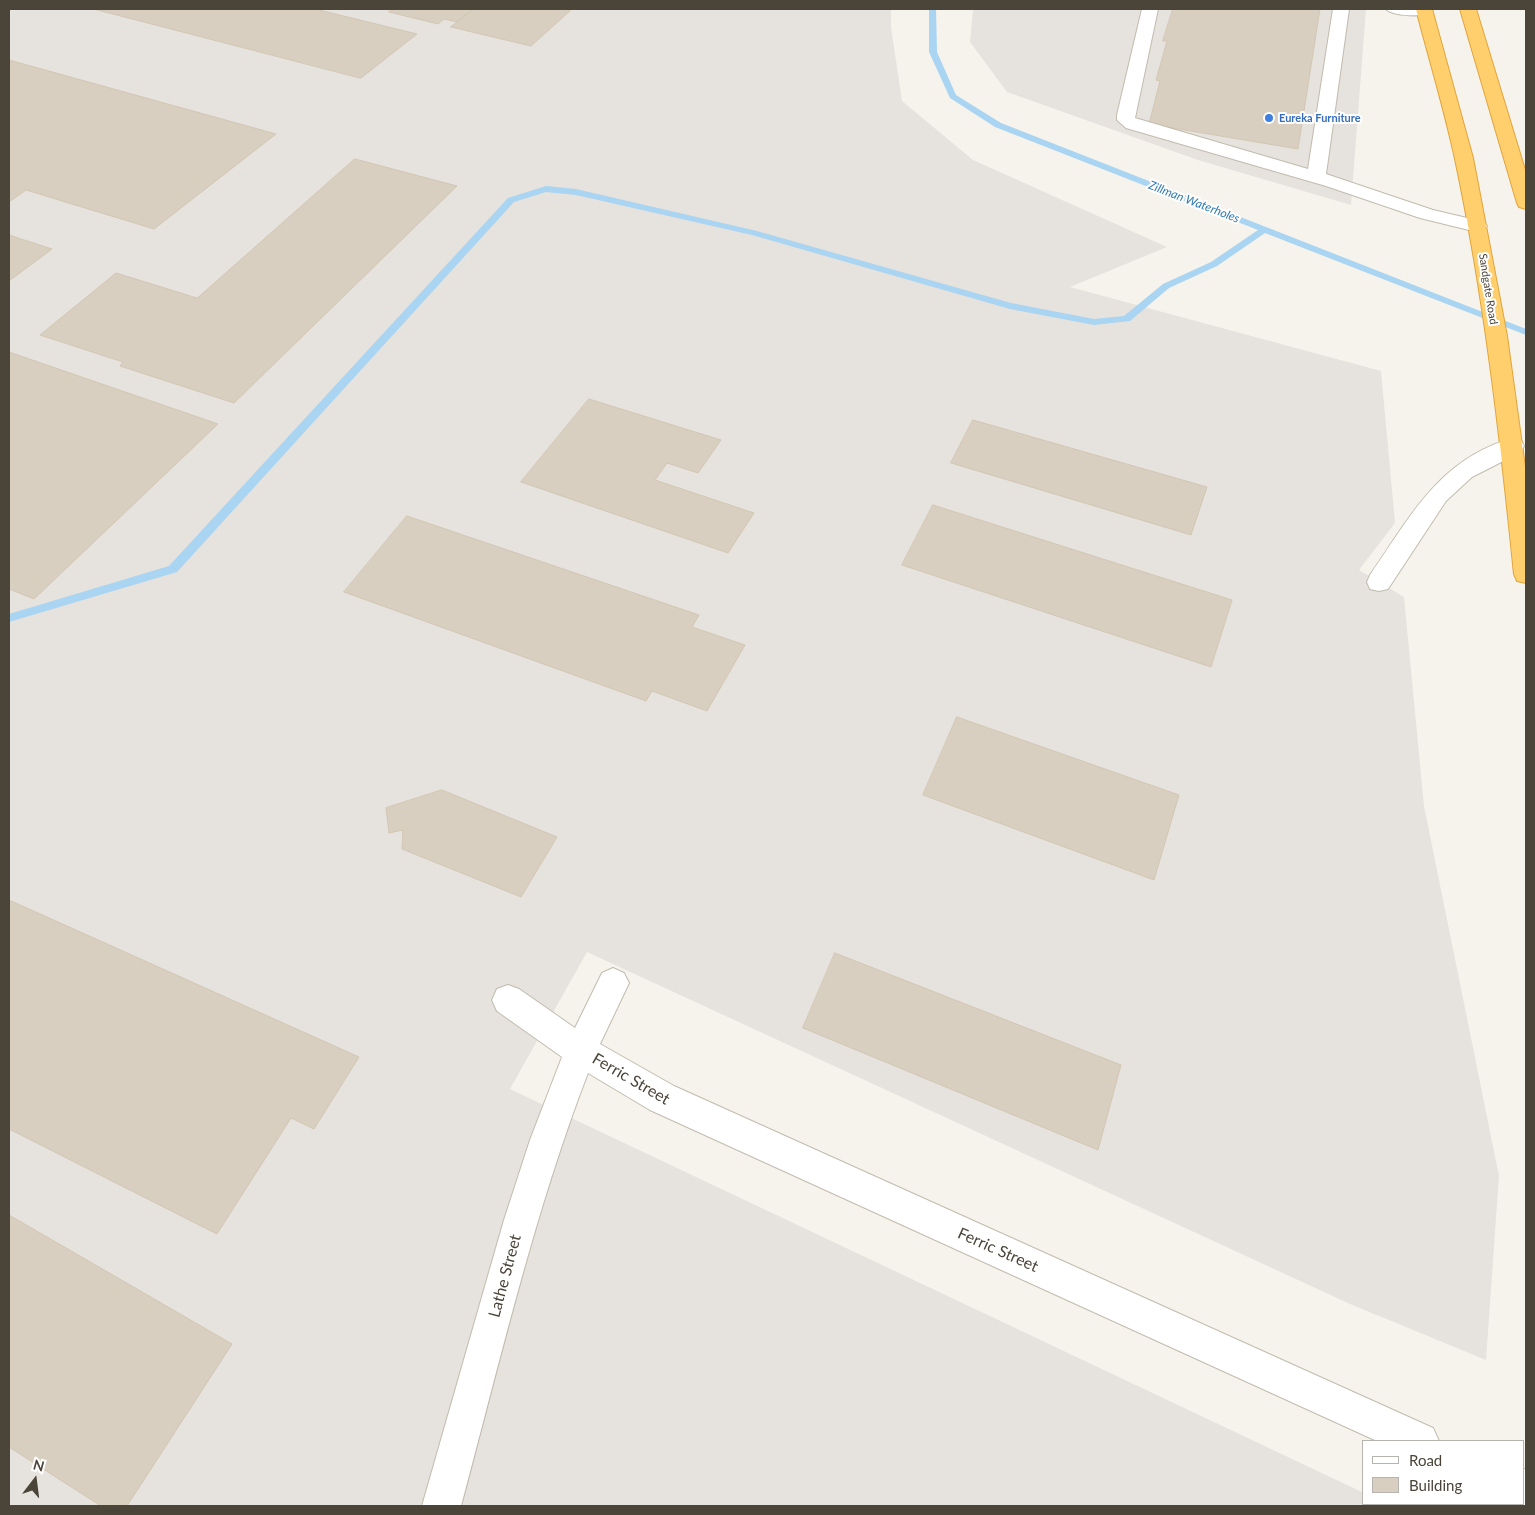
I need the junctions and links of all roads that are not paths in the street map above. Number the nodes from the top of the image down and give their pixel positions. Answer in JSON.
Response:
{"nodes":[{"id":1,"x":1150,"y":9,"type":"edge"},
{"id":2,"x":1341,"y":9,"type":"edge"},
{"id":3,"x":1394,"y":9,"type":"edge"},
{"id":4,"x":1468,"y":9,"type":"edge"},
{"id":5,"x":1424,"y":10,"type":"edge"},
{"id":6,"x":1316,"y":177,"type":"junction"},
{"id":7,"x":1525,"y":197,"type":"edge"},
{"id":8,"x":1477,"y":226,"type":"junction"},
{"id":9,"x":1513,"y":446,"type":"junction"},
{"id":10,"x":1526,"y":574,"type":"edge"},
{"id":11,"x":1380,"y":582,"type":"dead end"},
{"id":12,"x":613,"y":983,"type":"dead end"},
{"id":13,"x":508,"y":1000,"type":"dead end"},
{"id":14,"x":580,"y":1050,"type":"junction"},
{"id":15,"x":1418,"y":1440,"type":"edge"},
{"id":16,"x":441,"y":1506,"type":"edge"}],
"edges":[{"from":1,"to":6,"type":"street"},
{"from":2,"to":6,"type":"street"},
{"from":3,"to":5,"type":"street"},
{"from":4,"to":7,"type":"highway"},
{"from":5,"to":8,"type":"highway","name":"Sandgate Road"},
{"from":6,"to":8,"type":"street"},
{"from":8,"to":9,"type":"highway","name":"Sandgate Road"},
{"from":9,"to":10,"type":"highway","name":"Sandgate Road"},
{"from":9,"to":11,"type":"street"},
{"from":12,"to":14,"type":"street","name":"Lathe Street"},
{"from":13,"to":14,"type":"street","name":"Ferric Street"},
{"from":14,"to":15,"type":"street","name":"Ferric Street"},
{"from":14,"to":16,"type":"street","name":"Lathe Street"}]}
